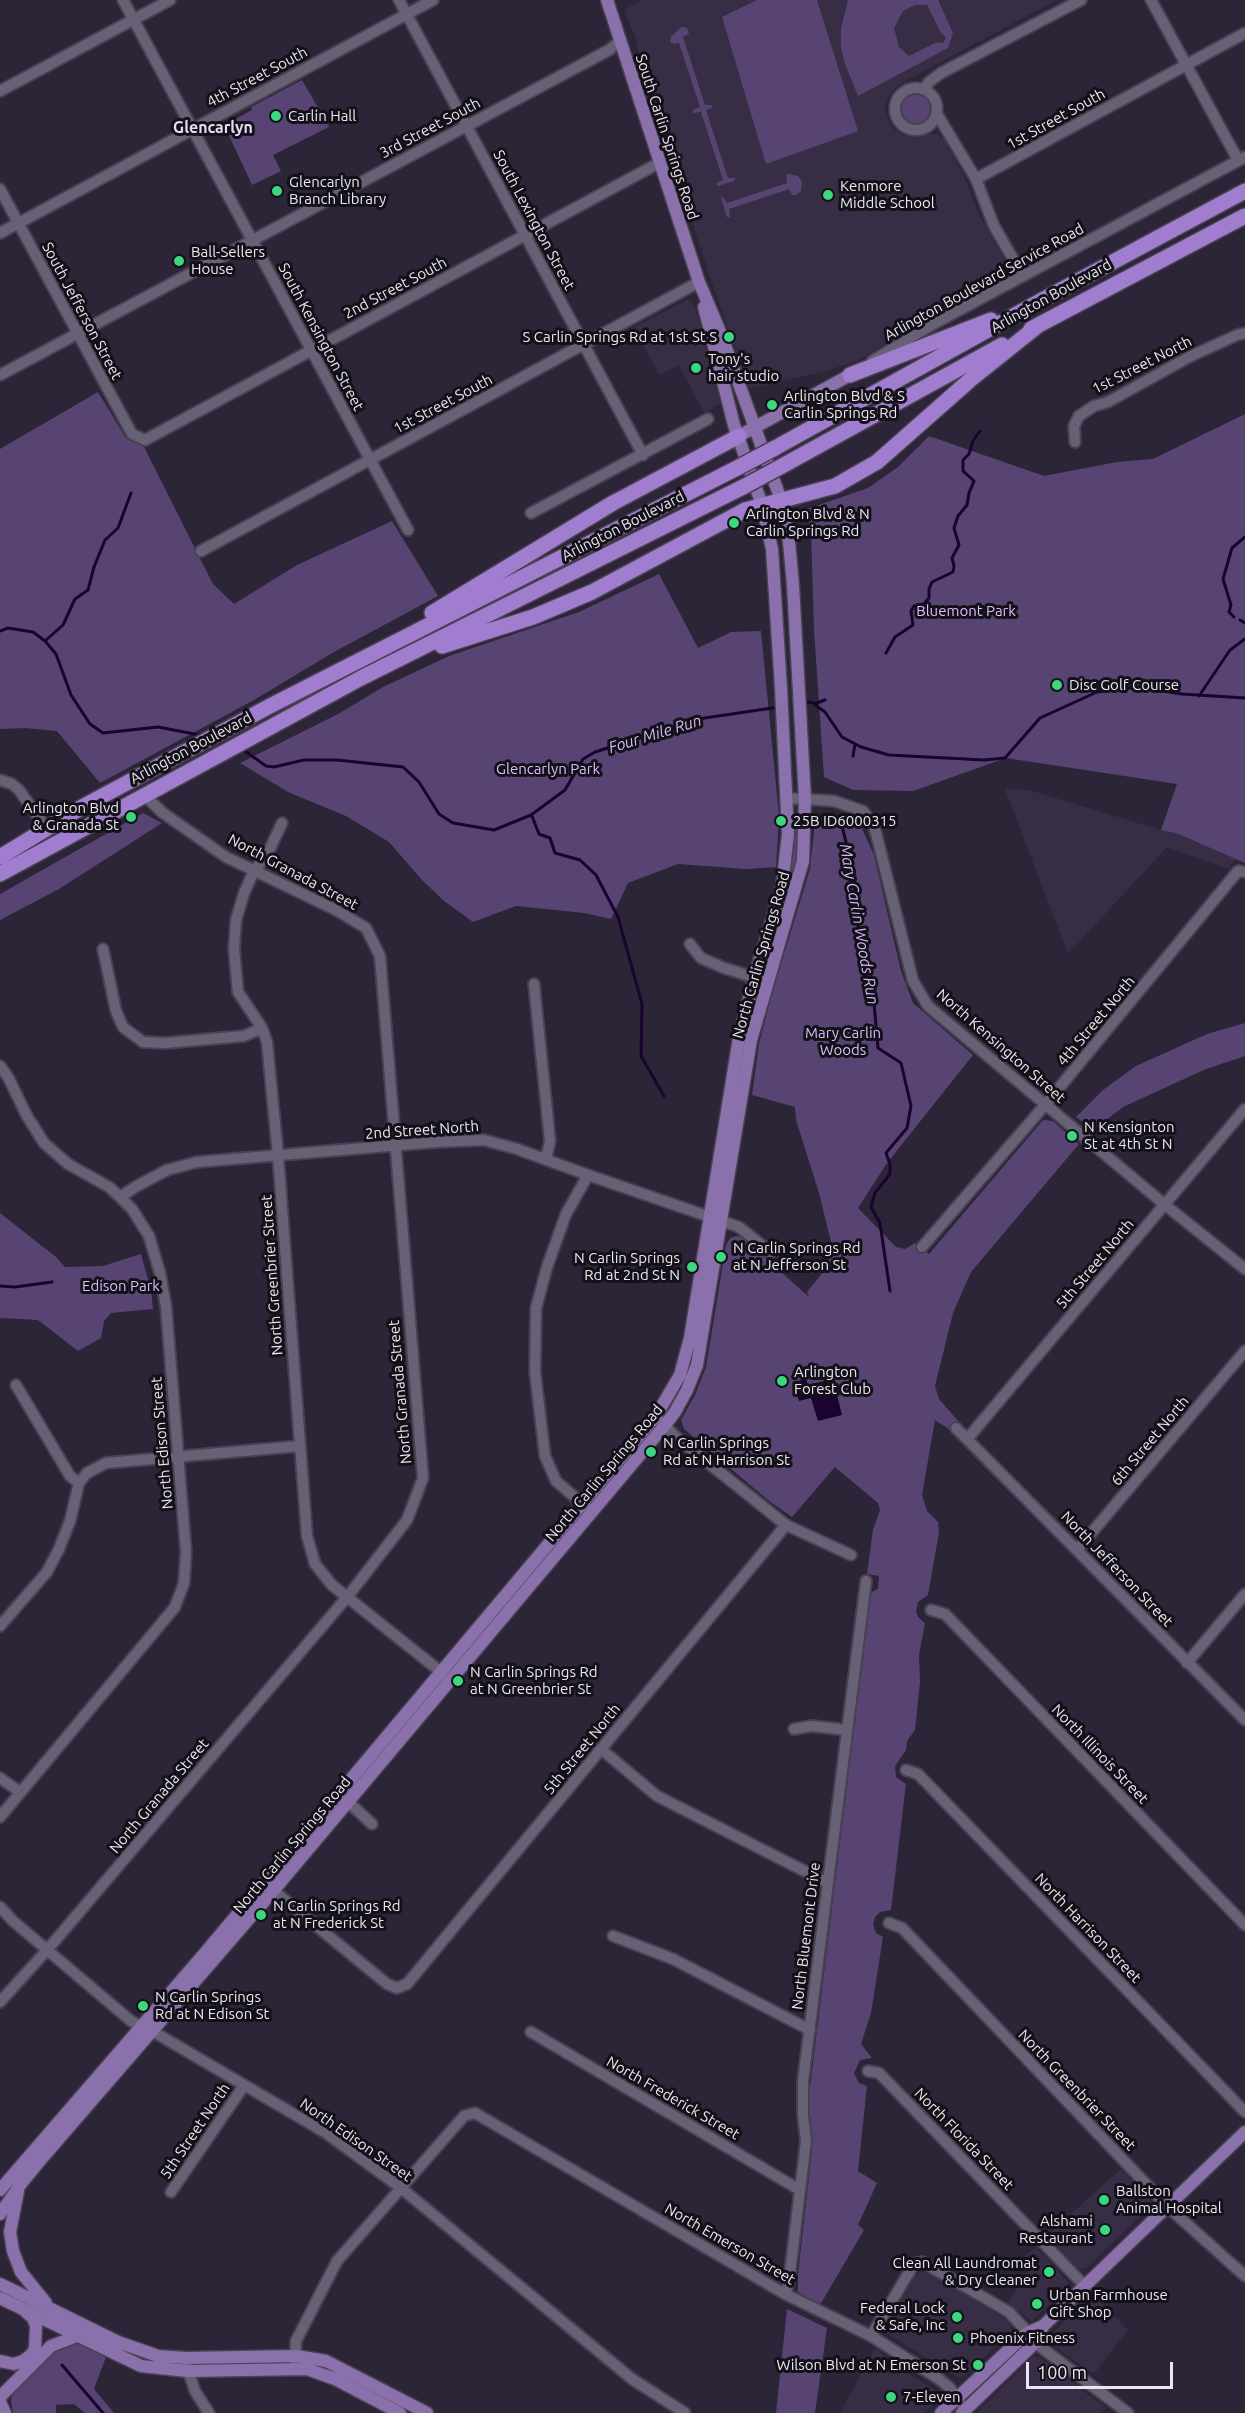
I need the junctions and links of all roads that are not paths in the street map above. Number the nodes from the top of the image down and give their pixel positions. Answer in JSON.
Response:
{"nodes":[{"id":1,"x":123,"y":0,"type":"edge"},
{"id":2,"x":170,"y":0,"type":"edge"},
{"id":3,"x":399,"y":0,"type":"edge"},
{"id":4,"x":434,"y":0,"type":"edge"},
{"id":5,"x":607,"y":0,"type":"edge"},
{"id":6,"x":1081,"y":0,"type":"edge"},
{"id":7,"x":1150,"y":0,"type":"edge"},
{"id":8,"x":407,"y":14,"type":"junction"},
{"id":9,"x":133,"y":19,"type":"junction"},
{"id":10,"x":1245,"y":33,"type":"edge"},
{"id":11,"x":620,"y":41,"type":"junction"},
{"id":12,"x":1185,"y":65,"type":"junction"},
{"id":13,"x":924,"y":90,"type":"junction"},
{"id":14,"x":0,"y":91,"type":"edge"},
{"id":15,"x":937,"y":114,"type":"junction"},
{"id":16,"x":467,"y":125,"type":"junction"},
{"id":17,"x":194,"y":129,"type":"junction"},
{"id":18,"x":1242,"y":159,"type":"edge"},
{"id":19,"x":659,"y":163,"type":"junction"},
{"id":20,"x":976,"y":179,"type":"junction"},
{"id":21,"x":0,"y":189,"type":"edge"},
{"id":22,"x":1245,"y":191,"type":"edge"},
{"id":23,"x":1245,"y":216,"type":"edge"},
{"id":24,"x":19,"y":223,"type":"junction"},
{"id":25,"x":0,"y":233,"type":"edge"},
{"id":26,"x":524,"y":235,"type":"junction"},
{"id":27,"x":253,"y":240,"type":"junction"},
{"id":28,"x":1023,"y":276,"type":"junction"},
{"id":29,"x":699,"y":282,"type":"junction"},
{"id":30,"x":1042,"y":300,"type":"junction"},
{"id":31,"x":1040,"y":324,"type":"junction"},
{"id":32,"x":1245,"y":333,"type":"edge"},
{"id":33,"x":77,"y":334,"type":"junction"},
{"id":34,"x":584,"y":344,"type":"junction"},
{"id":35,"x":310,"y":351,"type":"junction"},
{"id":36,"x":717,"y":364,"type":"junction"},
{"id":37,"x":0,"y":375,"type":"edge"},
{"id":38,"x":850,"y":375,"type":"junction"},
{"id":39,"x":738,"y":381,"type":"junction"},
{"id":40,"x":708,"y":419,"type":"dead end"},
{"id":41,"x":754,"y":427,"type":"junction"},
{"id":42,"x":739,"y":436,"type":"junction"},
{"id":43,"x":145,"y":440,"type":"joint"},
{"id":44,"x":1075,"y":442,"type":"dead end"},
{"id":45,"x":643,"y":455,"type":"junction"},
{"id":46,"x":371,"y":460,"type":"junction"},
{"id":47,"x":781,"y":500,"type":"junction"},
{"id":48,"x":762,"y":505,"type":"junction"},
{"id":49,"x":531,"y":513,"type":"dead end"},
{"id":50,"x":408,"y":530,"type":"dead end"},
{"id":51,"x":201,"y":551,"type":"dead end"},
{"id":52,"x":353,"y":663,"type":"junction"},
{"id":53,"x":361,"y":678,"type":"junction"},
{"id":54,"x":0,"y":780,"type":"edge"},
{"id":55,"x":144,"y":795,"type":"junction"},
{"id":56,"x":787,"y":798,"type":"junction"},
{"id":57,"x":805,"y":799,"type":"junction"},
{"id":58,"x":282,"y":823,"type":"dead end"},
{"id":59,"x":46,"y":828,"type":"junction"},
{"id":60,"x":0,"y":857,"type":"edge"},
{"id":61,"x":254,"y":871,"type":"junction"},
{"id":62,"x":1245,"y":872,"type":"edge"},
{"id":63,"x":0,"y":874,"type":"edge"},
{"id":64,"x":690,"y":945,"type":"dead end"},
{"id":65,"x":103,"y":949,"type":"dead end"},
{"id":66,"x":760,"y":980,"type":"junction"},
{"id":67,"x":534,"y":984,"type":"dead end"},
{"id":68,"x":262,"y":1028,"type":"junction"},
{"id":69,"x":0,"y":1066,"type":"edge"},
{"id":70,"x":1045,"y":1105,"type":"junction"},
{"id":71,"x":1245,"y":1109,"type":"edge"},
{"id":72,"x":397,"y":1146,"type":"junction"},
{"id":73,"x":278,"y":1155,"type":"junction"},
{"id":74,"x":546,"y":1159,"type":"junction"},
{"id":75,"x":588,"y":1176,"type":"junction"},
{"id":76,"x":120,"y":1197,"type":"junction"},
{"id":77,"x":1164,"y":1204,"type":"junction"},
{"id":78,"x":715,"y":1220,"type":"junction"},
{"id":79,"x":922,"y":1247,"type":"dead end"},
{"id":80,"x":770,"y":1252,"type":"dead end"},
{"id":81,"x":1245,"y":1269,"type":"edge"},
{"id":82,"x":1245,"y":1351,"type":"edge"},
{"id":83,"x":16,"y":1384,"type":"dead end"},
{"id":84,"x":660,"y":1421,"type":"junction"},
{"id":85,"x":956,"y":1428,"type":"dead end"},
{"id":86,"x":968,"y":1438,"type":"junction"},
{"id":87,"x":300,"y":1446,"type":"junction"},
{"id":88,"x":178,"y":1456,"type":"junction"},
{"id":89,"x":79,"y":1483,"type":"junction"},
{"id":90,"x":587,"y":1508,"type":"junction"},
{"id":91,"x":786,"y":1525,"type":"junction"},
{"id":92,"x":1077,"y":1550,"type":"junction"},
{"id":93,"x":851,"y":1555,"type":"dead end"},
{"id":94,"x":866,"y":1581,"type":"dead end"},
{"id":95,"x":1245,"y":1594,"type":"edge"},
{"id":96,"x":348,"y":1596,"type":"junction"},
{"id":97,"x":931,"y":1610,"type":"dead end"},
{"id":98,"x":0,"y":1626,"type":"edge"},
{"id":99,"x":1187,"y":1663,"type":"junction"},
{"id":100,"x":446,"y":1676,"type":"junction"},
{"id":101,"x":1245,"y":1720,"type":"edge"},
{"id":102,"x":794,"y":1729,"type":"dead end"},
{"id":103,"x":847,"y":1730,"type":"junction"},
{"id":104,"x":601,"y":1749,"type":"junction"},
{"id":105,"x":906,"y":1770,"type":"dead end"},
{"id":106,"x":0,"y":1778,"type":"edge"},
{"id":107,"x":20,"y":1792,"type":"junction"},
{"id":108,"x":343,"y":1797,"type":"junction"},
{"id":109,"x":0,"y":1817,"type":"edge"},
{"id":110,"x":372,"y":1824,"type":"dead end"},
{"id":111,"x":828,"y":1882,"type":"junction"},
{"id":112,"x":269,"y":1886,"type":"junction"},
{"id":113,"x":0,"y":1907,"type":"edge"},
{"id":114,"x":889,"y":1923,"type":"dead end"},
{"id":115,"x":1245,"y":1925,"type":"edge"},
{"id":116,"x":613,"y":1936,"type":"dead end"},
{"id":117,"x":48,"y":1949,"type":"junction"},
{"id":118,"x":0,"y":2002,"type":"edge"},
{"id":119,"x":146,"y":2029,"type":"junction"},
{"id":120,"x":810,"y":2030,"type":"junction"},
{"id":121,"x":531,"y":2032,"type":"dead end"},
{"id":122,"x":868,"y":2071,"type":"dead end"},
{"id":123,"x":243,"y":2087,"type":"junction"},
{"id":124,"x":1245,"y":2112,"type":"edge"},
{"id":125,"x":1245,"y":2132,"type":"edge"},
{"id":126,"x":20,"y":2185,"type":"junction"},
{"id":127,"x":401,"y":2188,"type":"junction"},
{"id":128,"x":0,"y":2190,"type":"edge"},
{"id":129,"x":800,"y":2190,"type":"junction"},
{"id":130,"x":171,"y":2192,"type":"dead end"},
{"id":131,"x":1168,"y":2207,"type":"junction"},
{"id":132,"x":0,"y":2214,"type":"edge"},
{"id":133,"x":1245,"y":2276,"type":"edge"},
{"id":134,"x":0,"y":2284,"type":"edge"},
{"id":135,"x":1085,"y":2286,"type":"junction"},
{"id":136,"x":785,"y":2294,"type":"junction"},
{"id":137,"x":0,"y":2298,"type":"edge"},
{"id":138,"x":18,"y":2306,"type":"junction"},
{"id":139,"x":48,"y":2307,"type":"junction"},
{"id":140,"x":1043,"y":2326,"type":"junction"},
{"id":141,"x":1027,"y":2333,"type":"junction"},
{"id":142,"x":77,"y":2336,"type":"junction"},
{"id":143,"x":871,"y":2336,"type":"junction"},
{"id":144,"x":1036,"y":2342,"type":"junction"},
{"id":145,"x":186,"y":2358,"type":"junction"},
{"id":146,"x":0,"y":2361,"type":"edge"},
{"id":147,"x":296,"y":2362,"type":"junction"},
{"id":148,"x":187,"y":2371,"type":"junction"},
{"id":149,"x":0,"y":2397,"type":"edge"},
{"id":150,"x":957,"y":2398,"type":"junction"},
{"id":151,"x":0,"y":2402,"type":"edge"},
{"id":152,"x":963,"y":2412,"type":"edge"},
{"id":153,"x":5,"y":2413,"type":"edge"},
{"id":154,"x":209,"y":2413,"type":"edge"},
{"id":155,"x":400,"y":2413,"type":"edge"},
{"id":156,"x":427,"y":2413,"type":"edge"},
{"id":157,"x":685,"y":2413,"type":"edge"},
{"id":158,"x":941,"y":2413,"type":"edge"},
{"id":159,"x":1128,"y":2413,"type":"edge"}],
"edges":[{"from":1,"to":9,"type":"street","name":"South Kensington Street"},
{"from":2,"to":9,"type":"street"},
{"from":3,"to":8,"type":"street","name":"South Lexington Street"},
{"from":4,"to":8,"type":"street","name":"4th Street South"},
{"from":5,"to":11,"type":"main road","name":"South Carlin Springs Road"},
{"from":6,"to":13,"type":"street"},
{"from":7,"to":12,"type":"street"},
{"from":8,"to":16,"type":"street","name":"South Lexington Street"},
{"from":8,"to":17,"type":"street","name":"4th Street South"},
{"from":9,"to":14,"type":"street"},
{"from":9,"to":17,"type":"street","name":"South Kensington Street"},
{"from":10,"to":12,"type":"street","name":"1st Street South"},
{"from":11,"to":16,"type":"street","name":"3rd Street South"},
{"from":11,"to":19,"type":"main road","name":"South Carlin Springs Road"},
{"from":12,"to":18,"type":"street"},
{"from":12,"to":20,"type":"street","name":"1st Street South"},
{"from":13,"to":15,"type":"street"},
{"from":13,"to":15,"type":"street"},
{"from":15,"to":20,"type":"street"},
{"from":16,"to":26,"type":"street","name":"South Lexington Street"},
{"from":16,"to":27,"type":"street","name":"3rd Street South"},
{"from":17,"to":24,"type":"street","name":"4th Street South"},
{"from":17,"to":27,"type":"street","name":"South Kensington Street"},
{"from":18,"to":28,"type":"street","name":"Arlington Boulevard Service Road"},
{"from":19,"to":26,"type":"street","name":"2nd Street South"},
{"from":19,"to":29,"type":"main road","name":"South Carlin Springs Road"},
{"from":20,"to":28,"type":"street"},
{"from":21,"to":24,"type":"street","name":"South Jefferson Street"},
{"from":22,"to":30,"type":"highway","name":"Arlington Boulevard"},
{"from":23,"to":31,"type":"highway","name":"Arlington Boulevard"},
{"from":24,"to":25,"type":"street","name":"4th Street South"},
{"from":24,"to":33,"type":"street","name":"South Jefferson Street"},
{"from":26,"to":34,"type":"street","name":"South Lexington Street"},
{"from":26,"to":35,"type":"street","name":"2nd Street South"},
{"from":27,"to":33,"type":"street","name":"3rd Street South"},
{"from":27,"to":35,"type":"street","name":"South Kensington Street"},
{"from":28,"to":38,"type":"street","name":"Arlington Boulevard Service Road"},
{"from":29,"to":34,"type":"street","name":"1st Street South"},
{"from":29,"to":36,"type":"main road","name":"South Carlin Springs Road"},
{"from":29,"to":39,"type":"main road","name":"South Carlin Springs Road"},
{"from":30,"to":38,"type":"highway"},
{"from":30,"to":52,"type":"highway","name":"Arlington Boulevard","bridge":true},
{"from":31,"to":47,"type":"highway"},
{"from":31,"to":53,"type":"highway","name":"Arlington Boulevard","bridge":true},
{"from":32,"to":44,"type":"street","name":"1st Street North"},
{"from":33,"to":37,"type":"street","name":"3rd Street South"},
{"from":33,"to":43,"type":"street","name":"South Jefferson Street"},
{"from":34,"to":45,"type":"street","name":"South Lexington Street"},
{"from":34,"to":46,"type":"street","name":"1st Street South"},
{"from":35,"to":43,"type":"street","name":"2nd Street South"},
{"from":35,"to":46,"type":"street","name":"South Kensington Street"},
{"from":36,"to":39,"type":"main road"},
{"from":36,"to":42,"type":"main road","name":"South Carlin Springs Road"},
{"from":38,"to":41,"type":"main road","name":"Arlington Boulevard Service Road"},
{"from":39,"to":41,"type":"main road","name":"South Carlin Springs Road"},
{"from":40,"to":45,"type":"street"},
{"from":41,"to":42,"type":"main road","name":"Arlington Boulevard Service Road"},
{"from":41,"to":47,"type":"main road","name":"North Carlin Springs Road"},
{"from":42,"to":48,"type":"main road","name":"North Carlin Springs Road"},
{"from":42,"to":52,"type":"highway"},
{"from":45,"to":49,"type":"street"},
{"from":46,"to":50,"type":"street","name":"South Kensington Street"},
{"from":46,"to":51,"type":"street","name":"1st Street South"},
{"from":47,"to":48,"type":"highway"},
{"from":47,"to":57,"type":"main road","name":"North Carlin Springs Road"},
{"from":48,"to":53,"type":"highway"},
{"from":48,"to":56,"type":"main road","name":"North Carlin Springs Road"},
{"from":52,"to":59,"type":"highway","name":"Arlington Boulevard"},
{"from":53,"to":55,"type":"highway","name":"Arlington Boulevard"},
{"from":54,"to":59,"type":"street"},
{"from":55,"to":61,"type":"street","name":"North Granada Street"},
{"from":55,"to":63,"type":"highway","name":"Arlington Boulevard"},
{"from":56,"to":57,"type":"street","name":"North Kensington Street"},
{"from":56,"to":66,"type":"main road","name":"North Carlin Springs Road"},
{"from":57,"to":66,"type":"main road","name":"North Carlin Springs Road"},
{"from":57,"to":70,"type":"street","name":"North Kensington Street"},
{"from":58,"to":61,"type":"street","name":"North Greenbrier Street"},
{"from":59,"to":60,"type":"highway","name":"Arlington Boulevard"},
{"from":61,"to":68,"type":"street","name":"North Greenbrier Street"},
{"from":61,"to":72,"type":"street","name":"North Granada Street"},
{"from":62,"to":70,"type":"street","name":"4th Street North"},
{"from":64,"to":66,"type":"street"},
{"from":65,"to":68,"type":"street"},
{"from":66,"to":78,"type":"main road","name":"North Carlin Springs Road"},
{"from":67,"to":74,"type":"street"},
{"from":68,"to":73,"type":"street","name":"North Greenbrier Street"},
{"from":69,"to":76,"type":"street","name":"North Edison Street"},
{"from":70,"to":77,"type":"street","name":"North Kensington Street"},
{"from":70,"to":79,"type":"street","name":"4th Street North"},
{"from":71,"to":77,"type":"street","name":"5th Street North"},
{"from":72,"to":73,"type":"street","name":"2nd Street North"},
{"from":72,"to":74,"type":"street","name":"2nd Street North"},
{"from":72,"to":96,"type":"street","name":"North Granada Street"},
{"from":73,"to":76,"type":"street","name":"2nd Street North"},
{"from":73,"to":87,"type":"street","name":"North Greenbrier Street"},
{"from":74,"to":75,"type":"street","name":"2nd Street North"},
{"from":75,"to":78,"type":"street","name":"2nd Street North"},
{"from":75,"to":90,"type":"street"},
{"from":76,"to":88,"type":"street","name":"North Edison Street"},
{"from":77,"to":81,"type":"street","name":"North Kensington Street"},
{"from":77,"to":86,"type":"street","name":"5th Street North"},
{"from":78,"to":80,"type":"street"},
{"from":78,"to":84,"type":"main road","name":"North Carlin Springs Road"},
{"from":82,"to":92,"type":"street","name":"6th Street North"},
{"from":83,"to":89,"type":"street"},
{"from":84,"to":90,"type":"main road","name":"North Carlin Springs Road"},
{"from":84,"to":91,"type":"street"},
{"from":85,"to":86,"type":"street","name":"North Jefferson Street"},
{"from":86,"to":92,"type":"street","name":"North Jefferson Street"},
{"from":87,"to":88,"type":"street"},
{"from":87,"to":96,"type":"street","name":"North Greenbrier Street"},
{"from":88,"to":89,"type":"street"},
{"from":88,"to":107,"type":"street","name":"North Edison Street"},
{"from":89,"to":98,"type":"street"},
{"from":90,"to":100,"type":"main road","name":"North Carlin Springs Road"},
{"from":91,"to":93,"type":"street"},
{"from":91,"to":104,"type":"street","name":"5th Street North"},
{"from":92,"to":99,"type":"street","name":"North Jefferson Street"},
{"from":94,"to":103,"type":"street","name":"North Bluemont Drive"},
{"from":95,"to":99,"type":"street"},
{"from":96,"to":100,"type":"street","name":"North Greenbrier Street"},
{"from":96,"to":117,"type":"street","name":"North Granada Street"},
{"from":97,"to":115,"type":"street","name":"North Illinois Street"},
{"from":99,"to":101,"type":"street","name":"North Jefferson Street"},
{"from":100,"to":108,"type":"main road","name":"North Carlin Springs Road"},
{"from":102,"to":103,"type":"street"},
{"from":103,"to":111,"type":"street","name":"North Bluemont Drive"},
{"from":104,"to":111,"type":"street"},
{"from":104,"to":112,"type":"street","name":"5th Street North"},
{"from":105,"to":124,"type":"street","name":"North Harrison Street"},
{"from":106,"to":107,"type":"street"},
{"from":107,"to":109,"type":"street","name":"North Edison Street"},
{"from":108,"to":110,"type":"street"},
{"from":108,"to":112,"type":"main road","name":"North Carlin Springs Road"},
{"from":111,"to":120,"type":"street","name":"North Bluemont Drive"},
{"from":112,"to":119,"type":"main road","name":"North Carlin Springs Road"},
{"from":113,"to":117,"type":"street","name":"North Edison Street"},
{"from":114,"to":131,"type":"street","name":"North Greenbrier Street"},
{"from":116,"to":120,"type":"street"},
{"from":117,"to":118,"type":"street","name":"North Granada Street"},
{"from":117,"to":119,"type":"street","name":"North Edison Street"},
{"from":119,"to":123,"type":"street","name":"North Edison Street"},
{"from":119,"to":126,"type":"main road","name":"North Carlin Springs Road"},
{"from":119,"to":128,"type":"main road","name":"North Carlin Springs Road"},
{"from":120,"to":129,"type":"street","name":"North Bluemont Drive"},
{"from":121,"to":129,"type":"street","name":"North Frederick Street"},
{"from":122,"to":135,"type":"street","name":"North Florida Street"},
{"from":123,"to":127,"type":"street","name":"North Edison Street"},
{"from":123,"to":130,"type":"street","name":"5th Street North"},
{"from":125,"to":131,"type":"main road"},
{"from":126,"to":132,"type":"main road","name":"North Carlin Springs Road"},
{"from":126,"to":139,"type":"main road"},
{"from":127,"to":136,"type":"street","name":"North Emerson Street"},
{"from":127,"to":147,"type":"street"},
{"from":127,"to":157,"type":"street","name":"North Edison Street"},
{"from":129,"to":136,"type":"street","name":"North Bluemont Drive"},
{"from":131,"to":133,"type":"street","name":"North Greenbrier Street"},
{"from":131,"to":135,"type":"main road"},
{"from":134,"to":139,"type":"main road"},
{"from":135,"to":140,"type":"main road"},
{"from":136,"to":143,"type":"street","name":"North Emerson Street"},
{"from":137,"to":138,"type":"main road"},
{"from":138,"to":142,"type":"main road"},
{"from":138,"to":146,"type":"main road"},
{"from":139,"to":145,"type":"main road"},
{"from":140,"to":141,"type":"main road"},
{"from":140,"to":144,"type":"main road"},
{"from":141,"to":143,"type":"street"},
{"from":141,"to":144,"type":"street"},
{"from":141,"to":150,"type":"main road"},
{"from":142,"to":148,"type":"main road"},
{"from":142,"to":149,"type":"main road"},
{"from":143,"to":150,"type":"street","name":"North Emerson Street"},
{"from":144,"to":152,"type":"main road"},
{"from":144,"to":159,"type":"street"},
{"from":145,"to":147,"type":"main road"},
{"from":145,"to":148,"type":"street"},
{"from":147,"to":148,"type":"main road"},
{"from":147,"to":155,"type":"main road"},
{"from":147,"to":156,"type":"main road"},
{"from":148,"to":154,"type":"street"},
{"from":150,"to":152,"type":"street","name":"North Emerson Street"},
{"from":150,"to":158,"type":"main road"},
{"from":151,"to":153,"type":"main road"}]}
